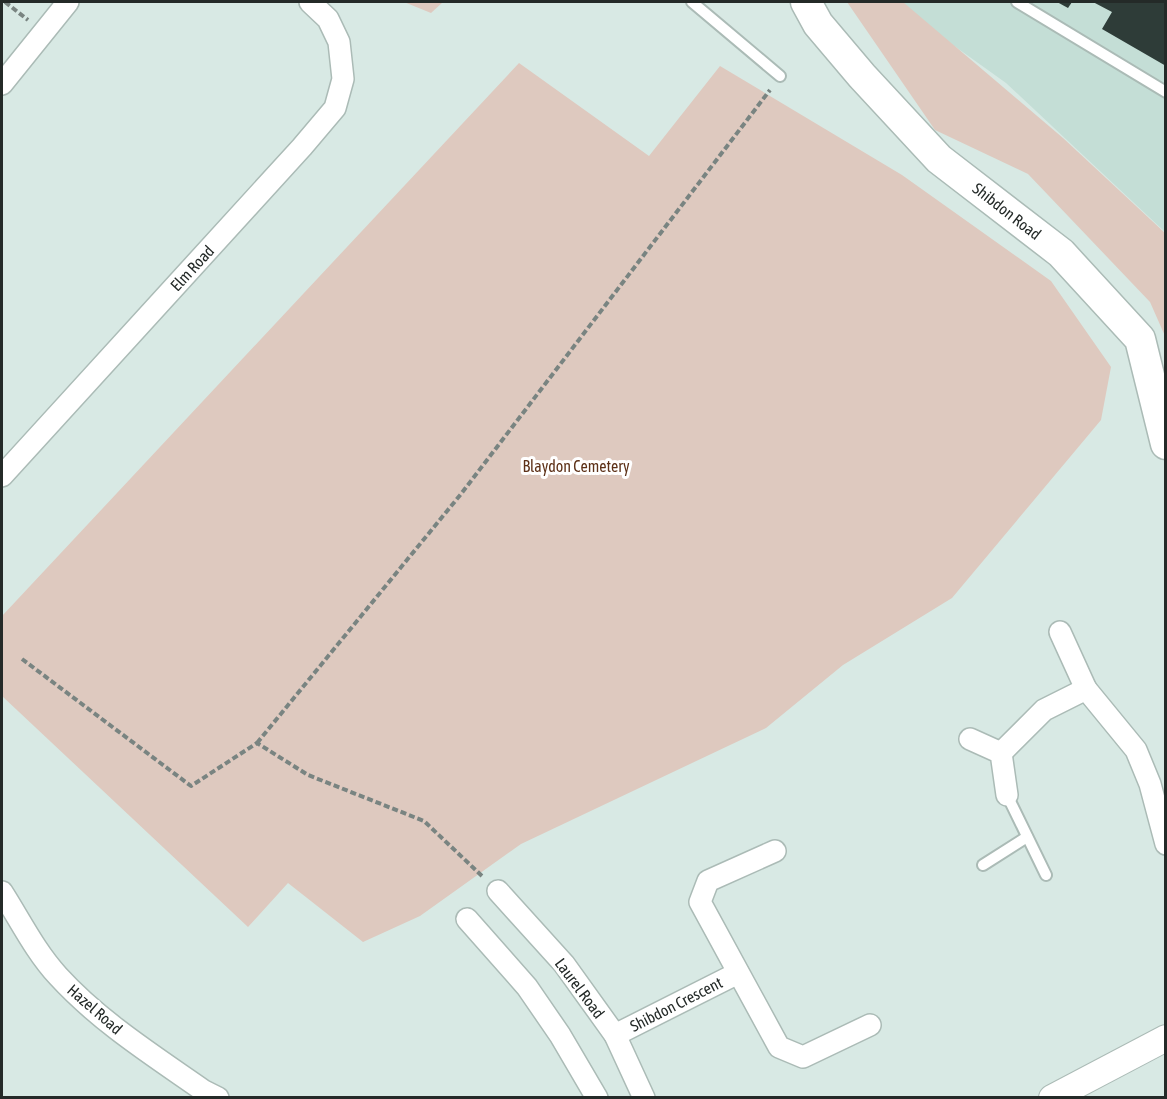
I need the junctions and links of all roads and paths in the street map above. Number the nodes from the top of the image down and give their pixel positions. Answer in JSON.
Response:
{"nodes":[{"id":1,"x":68,"y":2,"type":"edge"},
{"id":2,"x":310,"y":2,"type":"edge"},
{"id":3,"x":692,"y":2,"type":"edge"},
{"id":4,"x":806,"y":2,"type":"edge"},
{"id":5,"x":1017,"y":2,"type":"edge"},
{"id":6,"x":780,"y":76,"type":"joint"},
{"id":7,"x":2,"y":84,"type":"edge"},
{"id":8,"x":1166,"y":92,"type":"edge"},
{"id":9,"x":1166,"y":444,"type":"edge"},
{"id":10,"x":2,"y":476,"type":"edge"},
{"id":11,"x":1060,"y":632,"type":"dead end"},
{"id":12,"x":22,"y":659,"type":"dead end"},
{"id":13,"x":1086,"y":689,"type":"junction"},
{"id":14,"x":970,"y":739,"type":"dead end"},
{"id":15,"x":257,"y":743,"type":"junction"},
{"id":16,"x":1001,"y":753,"type":"junction"},
{"id":17,"x":1007,"y":795,"type":"joint"},
{"id":18,"x":1027,"y":837,"type":"junction"},
{"id":19,"x":1166,"y":844,"type":"edge"},
{"id":20,"x":775,"y":851,"type":"dead end"},
{"id":21,"x":983,"y":865,"type":"dead end"},
{"id":22,"x":1046,"y":875,"type":"dead end"},
{"id":23,"x":498,"y":891,"type":"joint"},
{"id":24,"x":3,"y":898,"type":"edge"},
{"id":25,"x":467,"y":919,"type":"dead end"},
{"id":26,"x":738,"y":973,"type":"junction"},
{"id":27,"x":870,"y":1024,"type":"dead end"},
{"id":28,"x":615,"y":1035,"type":"junction"},
{"id":29,"x":1166,"y":1038,"type":"edge"},
{"id":30,"x":218,"y":1098,"type":"edge"},
{"id":31,"x":597,"y":1098,"type":"edge"},
{"id":32,"x":644,"y":1098,"type":"edge"},
{"id":33,"x":1052,"y":1098,"type":"edge"}],
"edges":[{"from":1,"to":7,"type":"street"},
{"from":2,"to":10,"type":"street","name":"Elm Road"},
{"from":3,"to":6,"type":"lane"},
{"from":4,"to":9,"type":"main road","name":"Shibdon Road"},
{"from":5,"to":8,"type":"lane"},
{"from":6,"to":15,"type":"path"},
{"from":11,"to":13,"type":"street"},
{"from":12,"to":15,"type":"path"},
{"from":13,"to":16,"type":"street"},
{"from":13,"to":19,"type":"street"},
{"from":14,"to":16,"type":"street"},
{"from":15,"to":23,"type":"path"},
{"from":16,"to":17,"type":"street"},
{"from":17,"to":18,"type":"lane"},
{"from":18,"to":21,"type":"lane"},
{"from":18,"to":22,"type":"lane"},
{"from":20,"to":26,"type":"street","name":"Shibdon Crescent"},
{"from":23,"to":28,"type":"street","name":"Laurel Road"},
{"from":24,"to":30,"type":"street","name":"Hazel Road"},
{"from":25,"to":31,"type":"street"},
{"from":26,"to":27,"type":"street","name":"Shibdon Crescent"},
{"from":26,"to":28,"type":"street","name":"Shibdon Crescent"},
{"from":28,"to":32,"type":"street","name":"Laurel Road"},
{"from":29,"to":33,"type":"street"}]}
